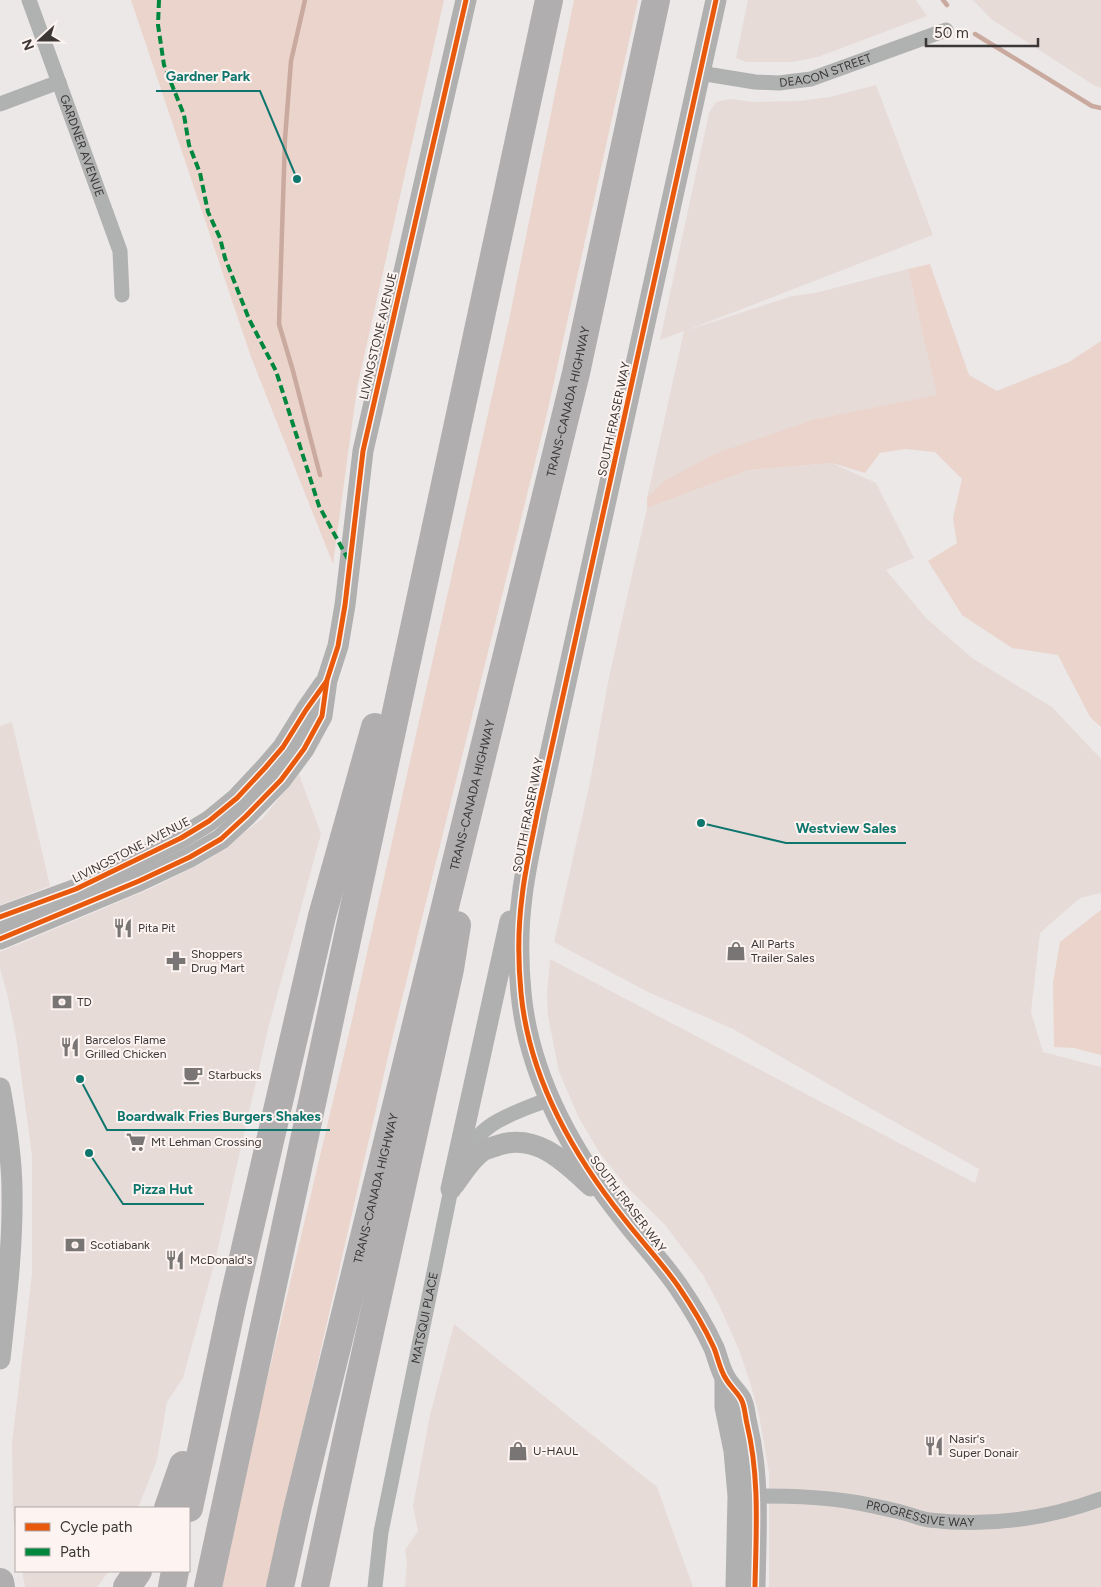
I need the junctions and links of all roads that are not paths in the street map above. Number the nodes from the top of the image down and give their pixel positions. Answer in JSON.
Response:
{"nodes":[{"id":1,"x":29,"y":0,"type":"edge"},
{"id":2,"x":466,"y":0,"type":"edge"},
{"id":3,"x":548,"y":0,"type":"edge"},
{"id":4,"x":656,"y":0,"type":"edge"},
{"id":5,"x":716,"y":0,"type":"edge"},
{"id":6,"x":946,"y":30,"type":"dead end"},
{"id":7,"x":700,"y":73,"type":"junction"},
{"id":8,"x":58,"y":82,"type":"junction"},
{"id":9,"x":0,"y":104,"type":"edge"},
{"id":10,"x":122,"y":295,"type":"dead end"},
{"id":11,"x":444,"y":483,"type":"junction"},
{"id":12,"x":327,"y":680,"type":"junction"},
{"id":13,"x":487,"y":734,"type":"junction"},
{"id":14,"x":250,"y":784,"type":"junction"},
{"id":15,"x":265,"y":798,"type":"junction"},
{"id":16,"x":537,"y":814,"type":"junction"},
{"id":17,"x":0,"y":917,"type":"edge"},
{"id":18,"x":0,"y":939,"type":"edge"},
{"id":19,"x":0,"y":1088,"type":"edge"},
{"id":20,"x":549,"y":1099,"type":"junction"},
{"id":21,"x":451,"y":1189,"type":"junction"},
{"id":22,"x":0,"y":1202,"type":"edge"},
{"id":23,"x":625,"y":1220,"type":"junction"},
{"id":24,"x":11,"y":1246,"type":"junction"},
{"id":25,"x":233,"y":1301,"type":"junction"},
{"id":26,"x":0,"y":1359,"type":"edge"},
{"id":27,"x":747,"y":1496,"type":"junction"},
{"id":28,"x":1101,"y":1499,"type":"edge"},
{"id":29,"x":168,"y":1507,"type":"edge"},
{"id":30,"x":189,"y":1507,"type":"edge"},
{"id":31,"x":137,"y":1572,"type":"edge"},
{"id":32,"x":175,"y":1572,"type":"edge"},
{"id":33,"x":0,"y":1582,"type":"edge"},
{"id":34,"x":1,"y":1587,"type":"edge"},
{"id":35,"x":127,"y":1587,"type":"edge"},
{"id":36,"x":172,"y":1587,"type":"edge"},
{"id":37,"x":208,"y":1587,"type":"edge"},
{"id":38,"x":280,"y":1587,"type":"edge"},
{"id":39,"x":315,"y":1587,"type":"edge"},
{"id":40,"x":375,"y":1587,"type":"edge"},
{"id":41,"x":736,"y":1587,"type":"edge"},
{"id":42,"x":755,"y":1587,"type":"edge"}],
"edges":[{"from":1,"to":8,"type":"street","name":"GARDNER AVENUE"},
{"from":2,"to":12,"type":"street","name":"LIVINGSTONE AVENUE"},
{"from":3,"to":11,"type":"highway"},
{"from":4,"to":13,"type":"highway","name":"TRANS-CANADA HIGHWAY"},
{"from":5,"to":7,"type":"street","name":"SOUTH FRASER WAY"},
{"from":6,"to":7,"type":"street","name":"DEACON STREET"},
{"from":7,"to":16,"type":"street","name":"SOUTH FRASER WAY"},
{"from":8,"to":9,"type":"street"},
{"from":8,"to":10,"type":"street","name":"GARDNER AVENUE"},
{"from":11,"to":25,"type":"highway"},
{"from":11,"to":37,"type":"highway"},
{"from":12,"to":14,"type":"street","name":"LIVINGSTONE AVENUE"},
{"from":12,"to":15,"type":"street","name":"LIVINGSTONE AVENUE"},
{"from":13,"to":38,"type":"highway","name":"TRANS-CANADA HIGHWAY"},
{"from":13,"to":39,"type":"highway"},
{"from":14,"to":15,"type":"street"},
{"from":14,"to":17,"type":"street","name":"LIVINGSTONE AVENUE"},
{"from":15,"to":18,"type":"street","name":"LIVINGSTONE AVENUE"},
{"from":16,"to":20,"type":"street","name":"SOUTH FRASER WAY"},
{"from":16,"to":21,"type":"street"},
{"from":19,"to":24,"type":"street"},
{"from":20,"to":21,"type":"street","name":"MATSQUI PLACE"},
{"from":20,"to":23,"type":"street","name":"SOUTH FRASER WAY"},
{"from":21,"to":23,"type":"street"},
{"from":21,"to":40,"type":"street","name":"MATSQUI PLACE"},
{"from":22,"to":24,"type":"street"},
{"from":23,"to":27,"type":"street","name":"SOUTH FRASER WAY"},
{"from":24,"to":26,"type":"street"},
{"from":25,"to":29,"type":"highway"},
{"from":25,"to":30,"type":"highway"},
{"from":27,"to":28,"type":"street","name":"PROGRESSIVE WAY"},
{"from":27,"to":41,"type":"street","name":"SOUTH FRASER WAY"},
{"from":27,"to":42,"type":"street","name":"SOUTH FRASER WAY"},
{"from":31,"to":35,"type":"highway"},
{"from":32,"to":36,"type":"highway"},
{"from":33,"to":34,"type":"highway"}]}
